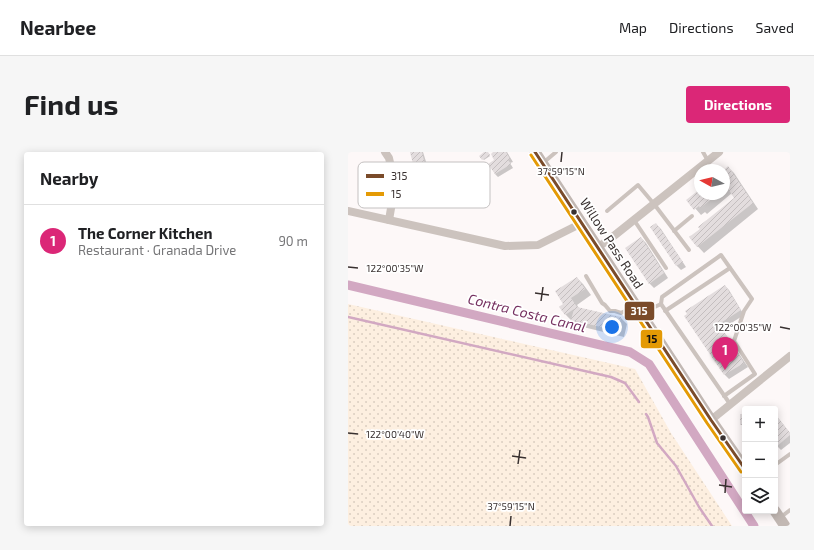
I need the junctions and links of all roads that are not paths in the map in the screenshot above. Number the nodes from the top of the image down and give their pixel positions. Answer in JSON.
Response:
{"nodes":[{"id":1,"x":385,"y":152,"type":"edge"},
{"id":2,"x":535,"y":152,"type":"edge"},
{"id":3,"x":556,"y":152,"type":"edge"},
{"id":4,"x":703,"y":152,"type":"edge"},
{"id":5,"x":719,"y":152,"type":"edge"},
{"id":6,"x":708,"y":161,"type":"junction"},
{"id":7,"x":390,"y":162,"type":"edge"},
{"id":8,"x":542,"y":163,"type":"junction"},
{"id":9,"x":654,"y":204,"type":"junction"},
{"id":10,"x":391,"y":208,"type":"edge"},
{"id":11,"x":348,"y":210,"type":"edge"},
{"id":12,"x":607,"y":210,"type":"dead end"},
{"id":13,"x":692,"y":216,"type":"dead end"},
{"id":14,"x":389,"y":220,"type":"junction"},
{"id":15,"x":634,"y":220,"type":"junction"},
{"id":16,"x":582,"y":223,"type":"junction"},
{"id":17,"x":674,"y":231,"type":"junction"},
{"id":18,"x":598,"y":247,"type":"junction"},
{"id":19,"x":689,"y":250,"type":"dead end"},
{"id":20,"x":666,"y":268,"type":"dead end"},
{"id":21,"x":730,"y":268,"type":"junction"},
{"id":22,"x":586,"y":276,"type":"dead end"},
{"id":23,"x":661,"y":304,"type":"junction"},
{"id":24,"x":638,"y":310,"type":"junction"},
{"id":25,"x":666,"y":311,"type":"junction"},
{"id":26,"x":790,"y":356,"type":"edge"},
{"id":27,"x":724,"y":396,"type":"junction"},
{"id":28,"x":730,"y":405,"type":"junction"},
{"id":29,"x":711,"y":420,"type":"junction"},
{"id":30,"x":790,"y":454,"type":"edge"},
{"id":31,"x":778,"y":463,"type":"edge"},
{"id":32,"x":742,"y":465,"type":"edge"},
{"id":33,"x":790,"y":510,"type":"edge"},
{"id":34,"x":780,"y":518,"type":"edge"}],
"edges":[{"from":1,"to":7,"type":"street"},
{"from":2,"to":8,"type":"main road","name":"Willow Pass Road"},
{"from":3,"to":8,"type":"lane"},
{"from":4,"to":6,"type":"lane"},
{"from":5,"to":6,"type":"street"},
{"from":6,"to":9,"type":"street"},
{"from":8,"to":16,"type":"main road","name":"Willow Pass Road"},
{"from":9,"to":12,"type":"lane"},
{"from":9,"to":15,"type":"street"},
{"from":9,"to":17,"type":"lane"},
{"from":10,"to":14,"type":"street"},
{"from":11,"to":14,"type":"street"},
{"from":13,"to":17,"type":"lane"},
{"from":14,"to":16,"type":"street"},
{"from":15,"to":18,"type":"street"},
{"from":15,"to":20,"type":"lane"},
{"from":16,"to":18,"type":"main road","name":"Willow Pass Road"},
{"from":17,"to":19,"type":"lane"},
{"from":18,"to":24,"type":"main road","name":"Willow Pass Road"},
{"from":21,"to":23,"type":"lane"},
{"from":21,"to":25,"type":"lane"},
{"from":21,"to":27,"type":"lane"},
{"from":22,"to":24,"type":"lane"},
{"from":23,"to":24,"type":"lane"},
{"from":23,"to":25,"type":"lane"},
{"from":24,"to":29,"type":"main road","name":"Willow Pass Road"},
{"from":25,"to":27,"type":"lane"},
{"from":26,"to":28,"type":"street"},
{"from":27,"to":28,"type":"lane"},
{"from":28,"to":29,"type":"street"},
{"from":29,"to":32,"type":"main road","name":"Willow Pass Road"},
{"from":30,"to":31,"type":"lane"},
{"from":33,"to":34,"type":"lane"}]}
